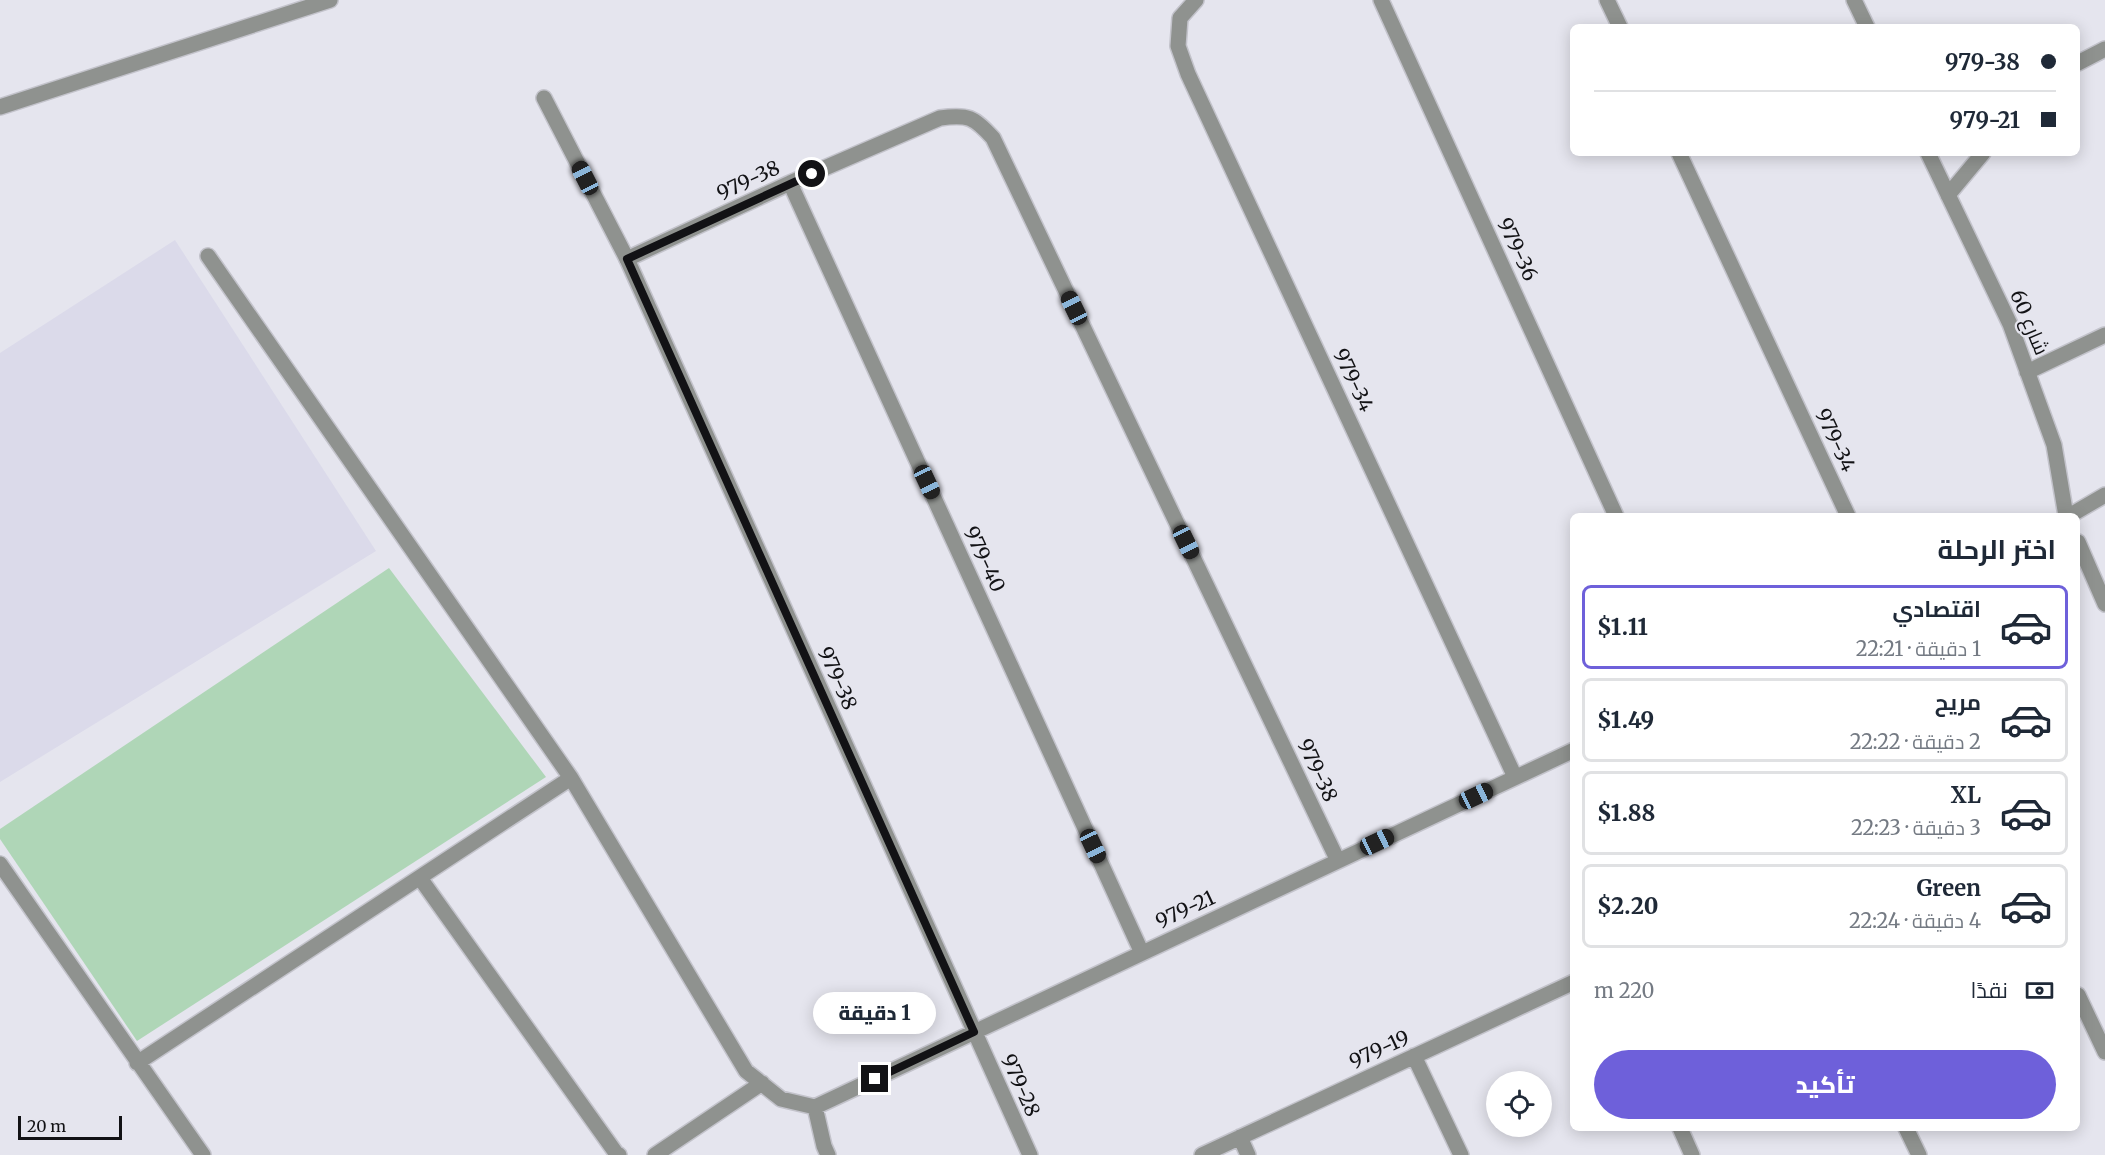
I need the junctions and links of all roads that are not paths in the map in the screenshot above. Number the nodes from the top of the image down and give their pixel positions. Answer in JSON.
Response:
{"nodes":[{"id":1,"x":330,"y":0,"type":"edge"},
{"id":2,"x":1196,"y":0,"type":"edge"},
{"id":3,"x":1381,"y":0,"type":"edge"},
{"id":4,"x":1607,"y":0,"type":"edge"},
{"id":5,"x":1854,"y":0,"type":"edge"},
{"id":6,"x":1619,"y":24,"type":"edge"},
{"id":7,"x":1866,"y":24,"type":"edge"},
{"id":8,"x":2105,"y":49,"type":"edge"},
{"id":9,"x":2080,"y":62,"type":"edge"},
{"id":10,"x":544,"y":98,"type":"dead end"},
{"id":11,"x":0,"y":107,"type":"edge"},
{"id":12,"x":1680,"y":156,"type":"edge"},
{"id":13,"x":1929,"y":156,"type":"edge"},
{"id":14,"x":1980,"y":156,"type":"edge"},
{"id":15,"x":790,"y":183,"type":"junction"},
{"id":16,"x":1948,"y":195,"type":"junction"},
{"id":17,"x":208,"y":256,"type":"dead end"},
{"id":18,"x":627,"y":259,"type":"junction"},
{"id":19,"x":2105,"y":335,"type":"edge"},
{"id":20,"x":2027,"y":372,"type":"junction"},
{"id":21,"x":2105,"y":495,"type":"edge"},
{"id":22,"x":1615,"y":513,"type":"edge"},
{"id":23,"x":1847,"y":513,"type":"edge"},
{"id":24,"x":2067,"y":513,"type":"edge"},
{"id":25,"x":2073,"y":513,"type":"edge"},
{"id":26,"x":2080,"y":547,"type":"edge"},
{"id":27,"x":2105,"y":604,"type":"edge"},
{"id":28,"x":1570,"y":752,"type":"edge"},
{"id":29,"x":1515,"y":777,"type":"junction"},
{"id":30,"x":571,"y":778,"type":"junction"},
{"id":31,"x":1338,"y":861,"type":"junction"},
{"id":32,"x":0,"y":864,"type":"edge"},
{"id":33,"x":420,"y":878,"type":"junction"},
{"id":34,"x":1142,"y":953,"type":"junction"},
{"id":35,"x":1570,"y":984,"type":"edge"},
{"id":36,"x":2080,"y":999,"type":"edge"},
{"id":37,"x":974,"y":1032,"type":"junction"},
{"id":38,"x":2105,"y":1052,"type":"edge"},
{"id":39,"x":1414,"y":1056,"type":"junction"},
{"id":40,"x":137,"y":1063,"type":"junction"},
{"id":41,"x":762,"y":1083,"type":"junction"},
{"id":42,"x":815,"y":1107,"type":"junction"},
{"id":43,"x":1681,"y":1131,"type":"edge"},
{"id":44,"x":1908,"y":1131,"type":"edge"},
{"id":45,"x":1240,"y":1137,"type":"junction"},
{"id":46,"x":203,"y":1155,"type":"edge"},
{"id":47,"x":619,"y":1155,"type":"edge"},
{"id":48,"x":655,"y":1155,"type":"edge"},
{"id":49,"x":828,"y":1155,"type":"edge"},
{"id":50,"x":1030,"y":1155,"type":"edge"},
{"id":51,"x":1202,"y":1155,"type":"edge"},
{"id":52,"x":1248,"y":1155,"type":"edge"},
{"id":53,"x":1461,"y":1155,"type":"edge"},
{"id":54,"x":1692,"y":1155,"type":"edge"},
{"id":55,"x":1920,"y":1155,"type":"edge"}],
"edges":[{"from":1,"to":11,"type":"street"},
{"from":2,"to":29,"type":"street","name":"979-34"},
{"from":3,"to":22,"type":"street","name":"979-36"},
{"from":4,"to":6,"type":"street"},
{"from":5,"to":7,"type":"street"},
{"from":8,"to":9,"type":"street"},
{"from":10,"to":18,"type":"street"},
{"from":12,"to":23,"type":"street","name":"979-34"},
{"from":13,"to":16,"type":"street","name":"شارع 60"},
{"from":14,"to":16,"type":"street"},
{"from":15,"to":18,"type":"street","name":"979-38"},
{"from":15,"to":31,"type":"street","name":"979-38"},
{"from":15,"to":34,"type":"street","name":"979-40"},
{"from":16,"to":20,"type":"street","name":"شارع 60"},
{"from":17,"to":30,"type":"street"},
{"from":18,"to":37,"type":"street","name":"979-38"},
{"from":19,"to":20,"type":"street"},
{"from":20,"to":24,"type":"street","name":"شارع 60"},
{"from":21,"to":25,"type":"street"},
{"from":26,"to":27,"type":"street"},
{"from":28,"to":29,"type":"street","name":"979-21"},
{"from":29,"to":31,"type":"street","name":"979-21"},
{"from":30,"to":33,"type":"street"},
{"from":30,"to":41,"type":"street"},
{"from":31,"to":34,"type":"street","name":"979-21"},
{"from":32,"to":40,"type":"street"},
{"from":33,"to":40,"type":"street"},
{"from":33,"to":47,"type":"street"},
{"from":34,"to":37,"type":"street","name":"979-21"},
{"from":35,"to":39,"type":"street","name":"979-19"},
{"from":36,"to":38,"type":"street"},
{"from":37,"to":42,"type":"street","name":"979-21"},
{"from":37,"to":50,"type":"street","name":"979-28"},
{"from":39,"to":45,"type":"street","name":"979-19"},
{"from":39,"to":53,"type":"street"},
{"from":40,"to":46,"type":"street"},
{"from":41,"to":42,"type":"street"},
{"from":41,"to":48,"type":"street"},
{"from":42,"to":49,"type":"street"},
{"from":43,"to":54,"type":"street"},
{"from":44,"to":55,"type":"street"},
{"from":45,"to":51,"type":"street","name":"979-19"},
{"from":45,"to":52,"type":"street"}]}
